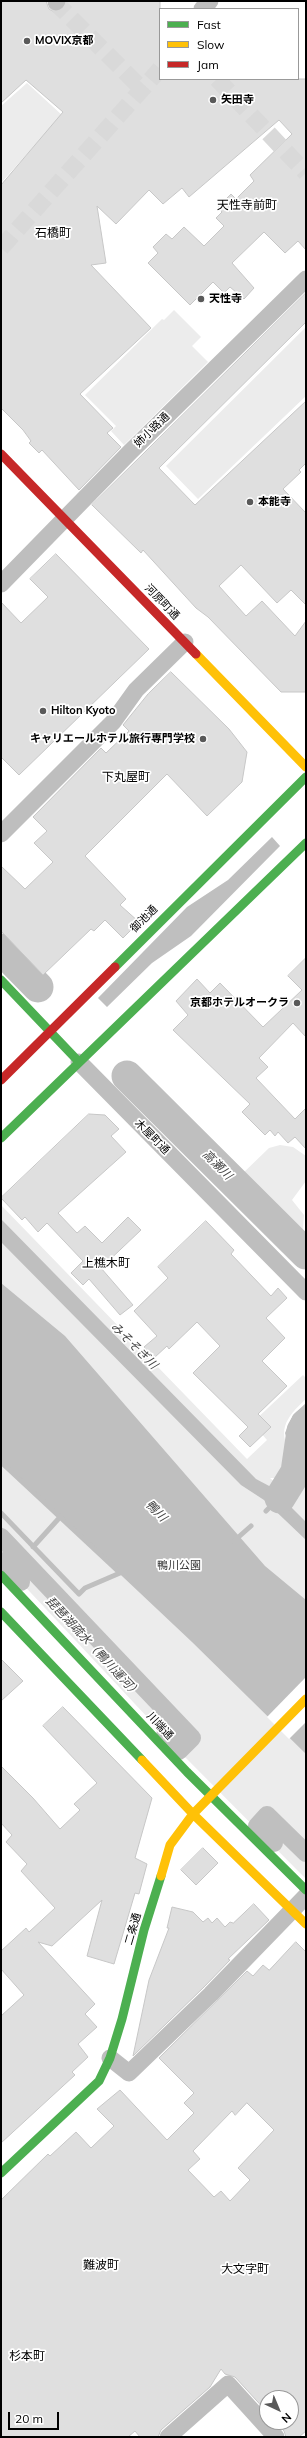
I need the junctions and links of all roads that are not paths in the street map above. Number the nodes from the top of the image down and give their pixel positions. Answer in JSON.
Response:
{"nodes":[{"id":1,"x":306,"y":280,"type":"edge"},
{"id":2,"x":2,"y":457,"type":"edge"},
{"id":3,"x":65,"y":520,"type":"junction"},
{"id":4,"x":1,"y":584,"type":"edge"},
{"id":5,"x":185,"y":642,"type":"junction"},
{"id":6,"x":306,"y":767,"type":"edge"},
{"id":7,"x":306,"y":777,"type":"edge"},
{"id":8,"x":1,"y":834,"type":"edge"},
{"id":9,"x":306,"y":843,"type":"edge"},
{"id":10,"x":1,"y":980,"type":"edge"},
{"id":11,"x":49,"y":1030,"type":"junction"},
{"id":12,"x":79,"y":1062,"type":"junction"},
{"id":13,"x":1,"y":1080,"type":"edge"},
{"id":14,"x":1,"y":1138,"type":"edge"},
{"id":15,"x":304,"y":1286,"type":"edge"},
{"id":16,"x":1,"y":1574,"type":"edge"},
{"id":17,"x":1,"y":1612,"type":"edge"},
{"id":18,"x":306,"y":1699,"type":"edge"},
{"id":19,"x":211,"y":1796,"type":"junction"},
{"id":20,"x":193,"y":1814,"type":"junction"},
{"id":21,"x":306,"y":1890,"type":"edge"},
{"id":22,"x":306,"y":1896,"type":"edge"},
{"id":23,"x":292,"y":1910,"type":"junction"},
{"id":24,"x":306,"y":1924,"type":"edge"},
{"id":25,"x":110,"y":2058,"type":"junction"},
{"id":26,"x":1,"y":2173,"type":"edge"},
{"id":27,"x":168,"y":2437,"type":"edge"},
{"id":28,"x":276,"y":2437,"type":"edge"}],
"edges":[{"from":1,"to":3,"type":"street","name":"姉小路通"},
{"from":2,"to":3,"type":"street","name":"河原町通"},
{"from":3,"to":4,"type":"street","name":"姉小路通"},
{"from":3,"to":5,"type":"street","name":"河原町通"},
{"from":5,"to":6,"type":"street","name":"河原町通"},
{"from":5,"to":8,"type":"street"},
{"from":7,"to":11,"type":"street","name":"御池通"},
{"from":9,"to":12,"type":"street"},
{"from":10,"to":11,"type":"street","name":"木屋町通"},
{"from":11,"to":12,"type":"street","name":"木屋町通"},
{"from":11,"to":13,"type":"street","name":"御池通"},
{"from":12,"to":14,"type":"street"},
{"from":12,"to":15,"type":"street","name":"木屋町通"},
{"from":16,"to":19,"type":"street","name":"川端通"},
{"from":17,"to":20,"type":"street"},
{"from":18,"to":19,"type":"street","name":"二条通"},
{"from":19,"to":20,"type":"street","name":"二条通"},
{"from":19,"to":21,"type":"street","name":"川端通"},
{"from":20,"to":23,"type":"street"},
{"from":20,"to":25,"type":"street","name":"二条通"},
{"from":22,"to":23,"type":"street"},
{"from":23,"to":24,"type":"street"},
{"from":23,"to":25,"type":"street"},
{"from":25,"to":26,"type":"street","name":"二条通"},
{"from":27,"to":28,"type":"street"}]}
